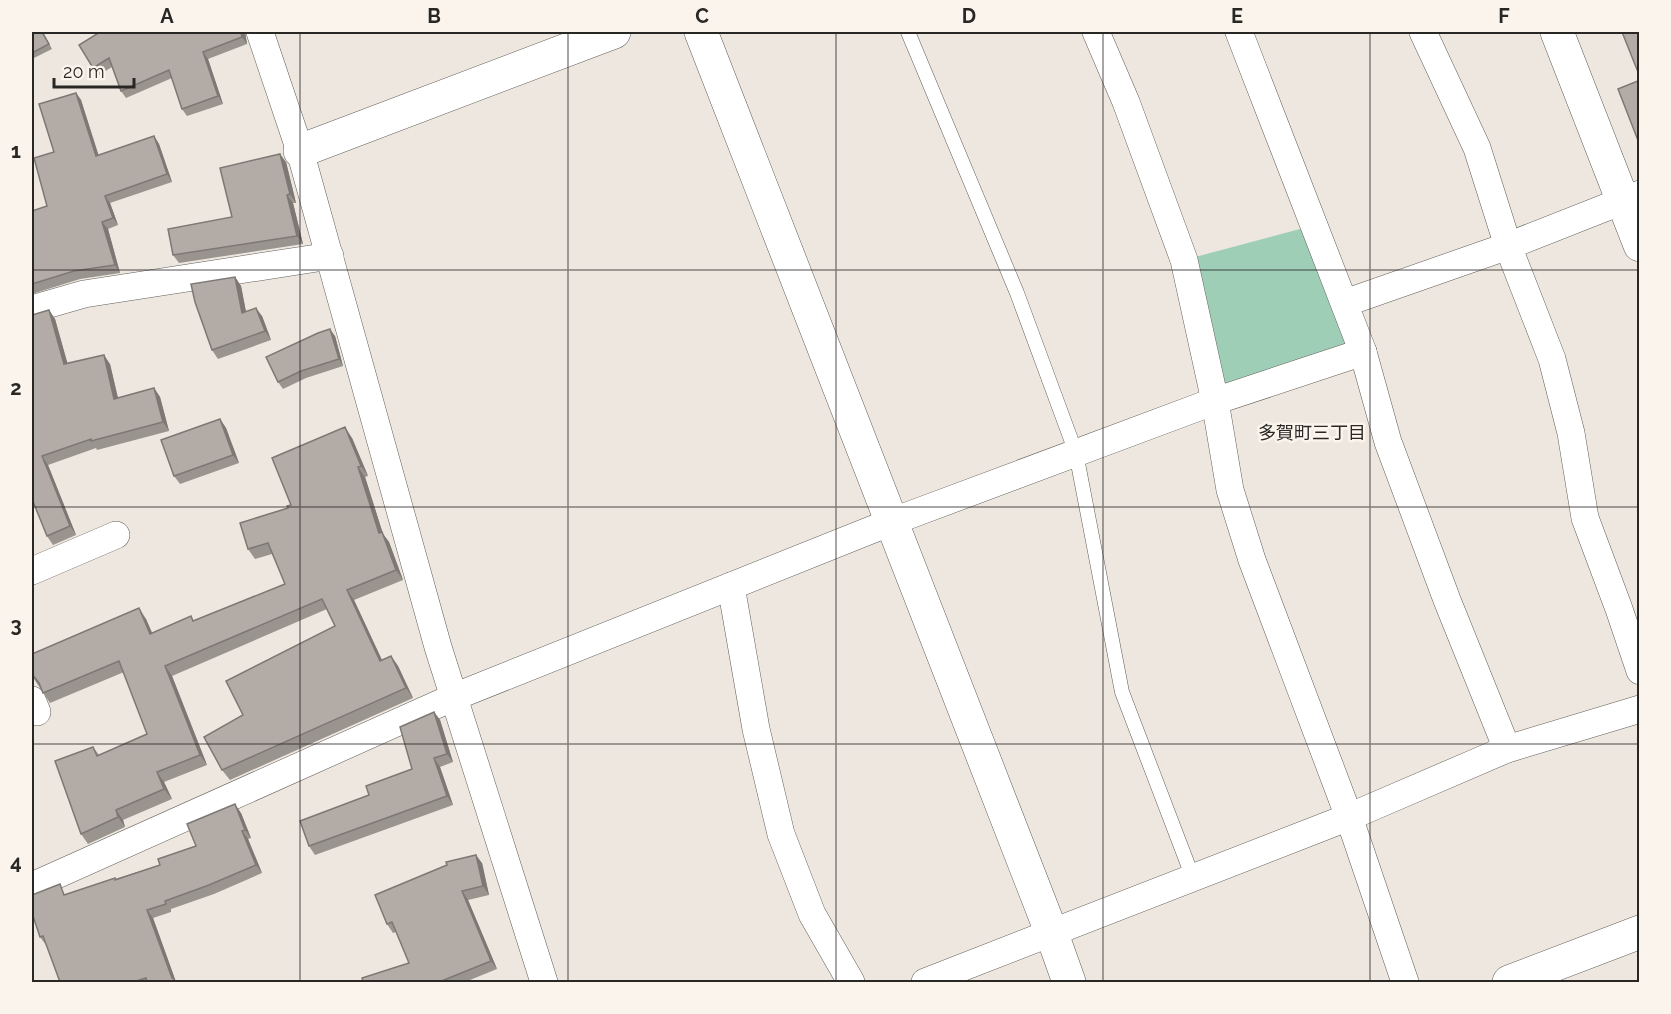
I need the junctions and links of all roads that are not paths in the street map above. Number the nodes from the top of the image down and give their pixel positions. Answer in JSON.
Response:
{"nodes":[{"id":1,"x":260,"y":32,"type":"edge"},
{"id":2,"x":614,"y":32,"type":"edge"},
{"id":3,"x":701,"y":32,"type":"edge"},
{"id":4,"x":908,"y":32,"type":"edge"},
{"id":5,"x":1096,"y":32,"type":"edge"},
{"id":6,"x":1239,"y":32,"type":"edge"},
{"id":7,"x":1423,"y":32,"type":"edge"},
{"id":8,"x":1557,"y":32,"type":"edge"},
{"id":9,"x":300,"y":152,"type":"junction"},
{"id":10,"x":1631,"y":197,"type":"edge"},
{"id":11,"x":1640,"y":245,"type":"edge"},
{"id":12,"x":1508,"y":246,"type":"junction"},
{"id":13,"x":330,"y":256,"type":"junction"},
{"id":14,"x":1345,"y":303,"type":"junction"},
{"id":15,"x":32,"y":309,"type":"edge"},
{"id":16,"x":1363,"y":352,"type":"junction"},
{"id":17,"x":1215,"y":401,"type":"junction"},
{"id":18,"x":1076,"y":453,"type":"junction"},
{"id":19,"x":891,"y":522,"type":"junction"},
{"id":20,"x":116,"y":535,"type":"dead end"},
{"id":21,"x":32,"y":571,"type":"edge"},
{"id":22,"x":731,"y":586,"type":"junction"},
{"id":23,"x":1640,"y":671,"type":"edge"},
{"id":24,"x":454,"y":696,"type":"junction"},
{"id":25,"x":1640,"y":709,"type":"edge"},
{"id":26,"x":1507,"y":749,"type":"junction"},
{"id":27,"x":1349,"y":817,"type":"junction"},
{"id":28,"x":1193,"y":878,"type":"junction"},
{"id":29,"x":32,"y":886,"type":"edge"},
{"id":30,"x":1640,"y":932,"type":"edge"},
{"id":31,"x":1052,"y":934,"type":"junction"},
{"id":32,"x":544,"y":982,"type":"edge"},
{"id":33,"x":851,"y":982,"type":"edge"},
{"id":34,"x":925,"y":982,"type":"edge"},
{"id":35,"x":1069,"y":982,"type":"edge"},
{"id":36,"x":1405,"y":982,"type":"edge"},
{"id":37,"x":1509,"y":982,"type":"edge"}],
"edges":[{"from":1,"to":9,"type":"street"},
{"from":2,"to":9,"type":"street"},
{"from":3,"to":19,"type":"street"},
{"from":4,"to":18,"type":"lane"},
{"from":5,"to":17,"type":"street"},
{"from":6,"to":14,"type":"street"},
{"from":7,"to":12,"type":"street"},
{"from":8,"to":10,"type":"street"},
{"from":9,"to":13,"type":"street"},
{"from":10,"to":11,"type":"street"},
{"from":10,"to":12,"type":"street"},
{"from":12,"to":14,"type":"street"},
{"from":12,"to":23,"type":"street"},
{"from":13,"to":15,"type":"street"},
{"from":13,"to":24,"type":"street"},
{"from":14,"to":16,"type":"street"},
{"from":16,"to":17,"type":"street"},
{"from":16,"to":26,"type":"street"},
{"from":17,"to":18,"type":"street"},
{"from":17,"to":27,"type":"street"},
{"from":18,"to":19,"type":"street"},
{"from":18,"to":28,"type":"lane"},
{"from":19,"to":22,"type":"street"},
{"from":19,"to":31,"type":"street"},
{"from":20,"to":21,"type":"street"},
{"from":22,"to":24,"type":"street"},
{"from":22,"to":33,"type":"street"},
{"from":24,"to":29,"type":"street"},
{"from":24,"to":32,"type":"street"},
{"from":25,"to":26,"type":"street"},
{"from":26,"to":27,"type":"street"},
{"from":27,"to":28,"type":"street"},
{"from":27,"to":36,"type":"street"},
{"from":28,"to":31,"type":"street"},
{"from":30,"to":37,"type":"street"},
{"from":31,"to":34,"type":"street"},
{"from":31,"to":35,"type":"street"}]}
